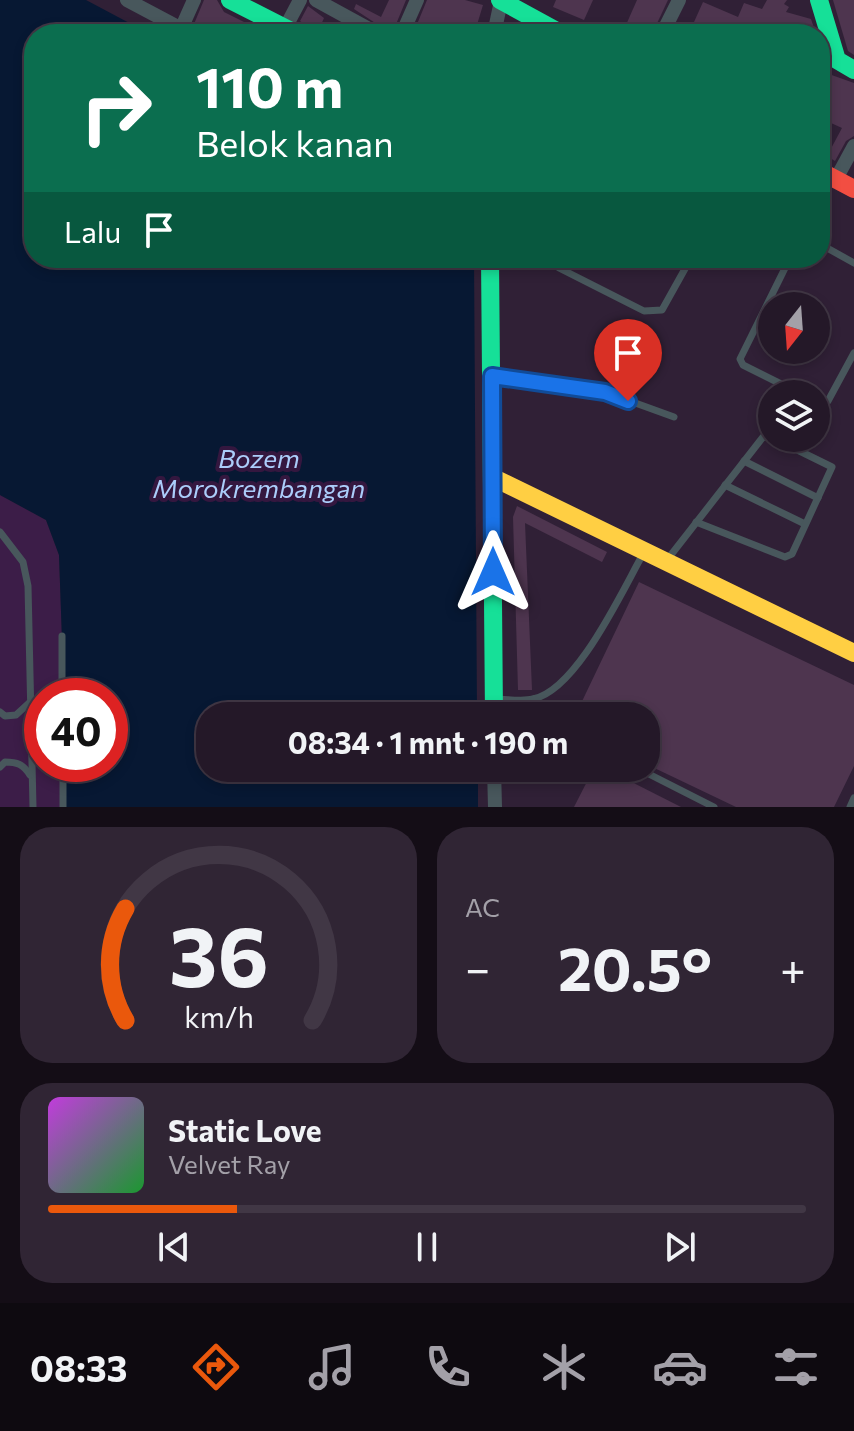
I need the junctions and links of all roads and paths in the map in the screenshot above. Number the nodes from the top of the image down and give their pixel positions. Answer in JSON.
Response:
{"nodes":[{"id":1,"x":127,"y":0,"type":"edge"},
{"id":2,"x":194,"y":0,"type":"edge"},
{"id":3,"x":230,"y":0,"type":"edge"},
{"id":4,"x":300,"y":0,"type":"edge"},
{"id":5,"x":316,"y":0,"type":"edge"},
{"id":6,"x":417,"y":0,"type":"edge"},
{"id":7,"x":500,"y":0,"type":"edge"},
{"id":8,"x":679,"y":0,"type":"edge"},
{"id":9,"x":819,"y":0,"type":"edge"},
{"id":10,"x":522,"y":6,"type":"edge"},
{"id":11,"x":171,"y":24,"type":"edge"},
{"id":12,"x":188,"y":24,"type":"edge"},
{"id":13,"x":274,"y":24,"type":"edge"},
{"id":14,"x":291,"y":24,"type":"edge"},
{"id":15,"x":360,"y":24,"type":"edge"},
{"id":16,"x":406,"y":24,"type":"edge"},
{"id":17,"x":496,"y":24,"type":"edge"},
{"id":18,"x":547,"y":24,"type":"edge"},
{"id":19,"x":667,"y":24,"type":"edge"},
{"id":20,"x":826,"y":24,"type":"edge"},
{"id":21,"x":830,"y":37,"type":"edge"},
{"id":22,"x":854,"y":70,"type":"edge"},
{"id":23,"x":854,"y":146,"type":"edge"},
{"id":24,"x":830,"y":175,"type":"edge"},
{"id":25,"x":830,"y":177,"type":"edge"},
{"id":26,"x":854,"y":189,"type":"edge"},
{"id":27,"x":830,"y":250,"type":"edge"},
{"id":28,"x":854,"y":263,"type":"edge"},
{"id":29,"x":490,"y":268,"type":"edge"},
{"id":30,"x":559,"y":268,"type":"edge"},
{"id":31,"x":685,"y":268,"type":"edge"},
{"id":32,"x":785,"y":268,"type":"edge"},
{"id":33,"x":854,"y":353,"type":"edge"},
{"id":34,"x":492,"y":376,"type":"junction"},
{"id":35,"x":773,"y":380,"type":"edge"},
{"id":36,"x":830,"y":397,"type":"edge"},
{"id":37,"x":674,"y":417,"type":"dead end"},
{"id":38,"x":758,"y":443,"type":"edge"},
{"id":39,"x":803,"y":452,"type":"edge"},
{"id":40,"x":744,"y":461,"type":"junction"},
{"id":41,"x":492,"y":477,"type":"junction"},
{"id":42,"x":725,"y":485,"type":"junction"},
{"id":43,"x":818,"y":498,"type":"junction"},
{"id":44,"x":696,"y":522,"type":"junction"},
{"id":45,"x":805,"y":524,"type":"junction"},
{"id":46,"x":0,"y":532,"type":"edge"},
{"id":47,"x":0,"y":544,"type":"edge"},
{"id":48,"x":12,"y":545,"type":"junction"},
{"id":49,"x":644,"y":552,"type":"junction"},
{"id":50,"x":666,"y":561,"type":"junction"},
{"id":51,"x":62,"y":636,"type":"dead end"},
{"id":52,"x":854,"y":653,"type":"edge"},
{"id":53,"x":29,"y":678,"type":"edge"},
{"id":54,"x":62,"y":678,"type":"edge"},
{"id":55,"x":534,"y":699,"type":"junction"},
{"id":56,"x":494,"y":702,"type":"edge"},
{"id":57,"x":521,"y":702,"type":"edge"},
{"id":58,"x":537,"y":702,"type":"edge"},
{"id":59,"x":24,"y":708,"type":"edge"},
{"id":60,"x":0,"y":712,"type":"edge"},
{"id":61,"x":24,"y":766,"type":"edge"},
{"id":62,"x":0,"y":767,"type":"edge"},
{"id":63,"x":660,"y":780,"type":"edge"},
{"id":64,"x":31,"y":782,"type":"edge"},
{"id":65,"x":63,"y":782,"type":"edge"},
{"id":66,"x":494,"y":782,"type":"edge"},
{"id":67,"x":854,"y":798,"type":"edge"},
{"id":68,"x":33,"y":807,"type":"edge"},
{"id":69,"x":63,"y":807,"type":"edge"},
{"id":70,"x":495,"y":807,"type":"edge"},
{"id":71,"x":714,"y":807,"type":"edge"},
{"id":72,"x":850,"y":807,"type":"edge"}],
"edges":[{"from":1,"to":11,"type":"street"},
{"from":2,"to":12,"type":"street"},
{"from":3,"to":13,"type":"main road"},
{"from":4,"to":14,"type":"street"},
{"from":5,"to":15,"type":"street"},
{"from":6,"to":16,"type":"street"},
{"from":7,"to":10,"type":"main road"},
{"from":7,"to":17,"type":"street"},
{"from":8,"to":19,"type":"street"},
{"from":9,"to":20,"type":"main road"},
{"from":10,"to":18,"type":"main road"},
{"from":21,"to":22,"type":"main road"},
{"from":23,"to":24,"type":"street"},
{"from":25,"to":26,"type":"main road"},
{"from":27,"to":28,"type":"lane"},
{"from":29,"to":34,"type":"main road"},
{"from":30,"to":31,"type":"lane"},
{"from":32,"to":35,"type":"lane"},
{"from":33,"to":36,"type":"lane"},
{"from":34,"to":37,"type":"lane"},
{"from":34,"to":41,"type":"main road"},
{"from":38,"to":40,"type":"lane"},
{"from":39,"to":43,"type":"lane"},
{"from":40,"to":42,"type":"lane"},
{"from":40,"to":43,"type":"lane"},
{"from":41,"to":49,"type":"main road"},
{"from":41,"to":56,"type":"main road"},
{"from":42,"to":44,"type":"lane"},
{"from":42,"to":45,"type":"lane"},
{"from":43,"to":45,"type":"lane"},
{"from":44,"to":45,"type":"lane"},
{"from":44,"to":50,"type":"lane"},
{"from":46,"to":48,"type":"lane"},
{"from":47,"to":48,"type":"lane"},
{"from":48,"to":53,"type":"lane"},
{"from":49,"to":50,"type":"main road"},
{"from":49,"to":55,"type":"lane"},
{"from":50,"to":52,"type":"main road"},
{"from":51,"to":54,"type":"lane"},
{"from":55,"to":57,"type":"lane"},
{"from":55,"to":58,"type":"lane"},
{"from":59,"to":60,"type":"lane"},
{"from":61,"to":62,"type":"lane"},
{"from":63,"to":71,"type":"lane"},
{"from":64,"to":68,"type":"lane"},
{"from":65,"to":69,"type":"lane"},
{"from":66,"to":70,"type":"street"},
{"from":67,"to":72,"type":"lane"}]}
